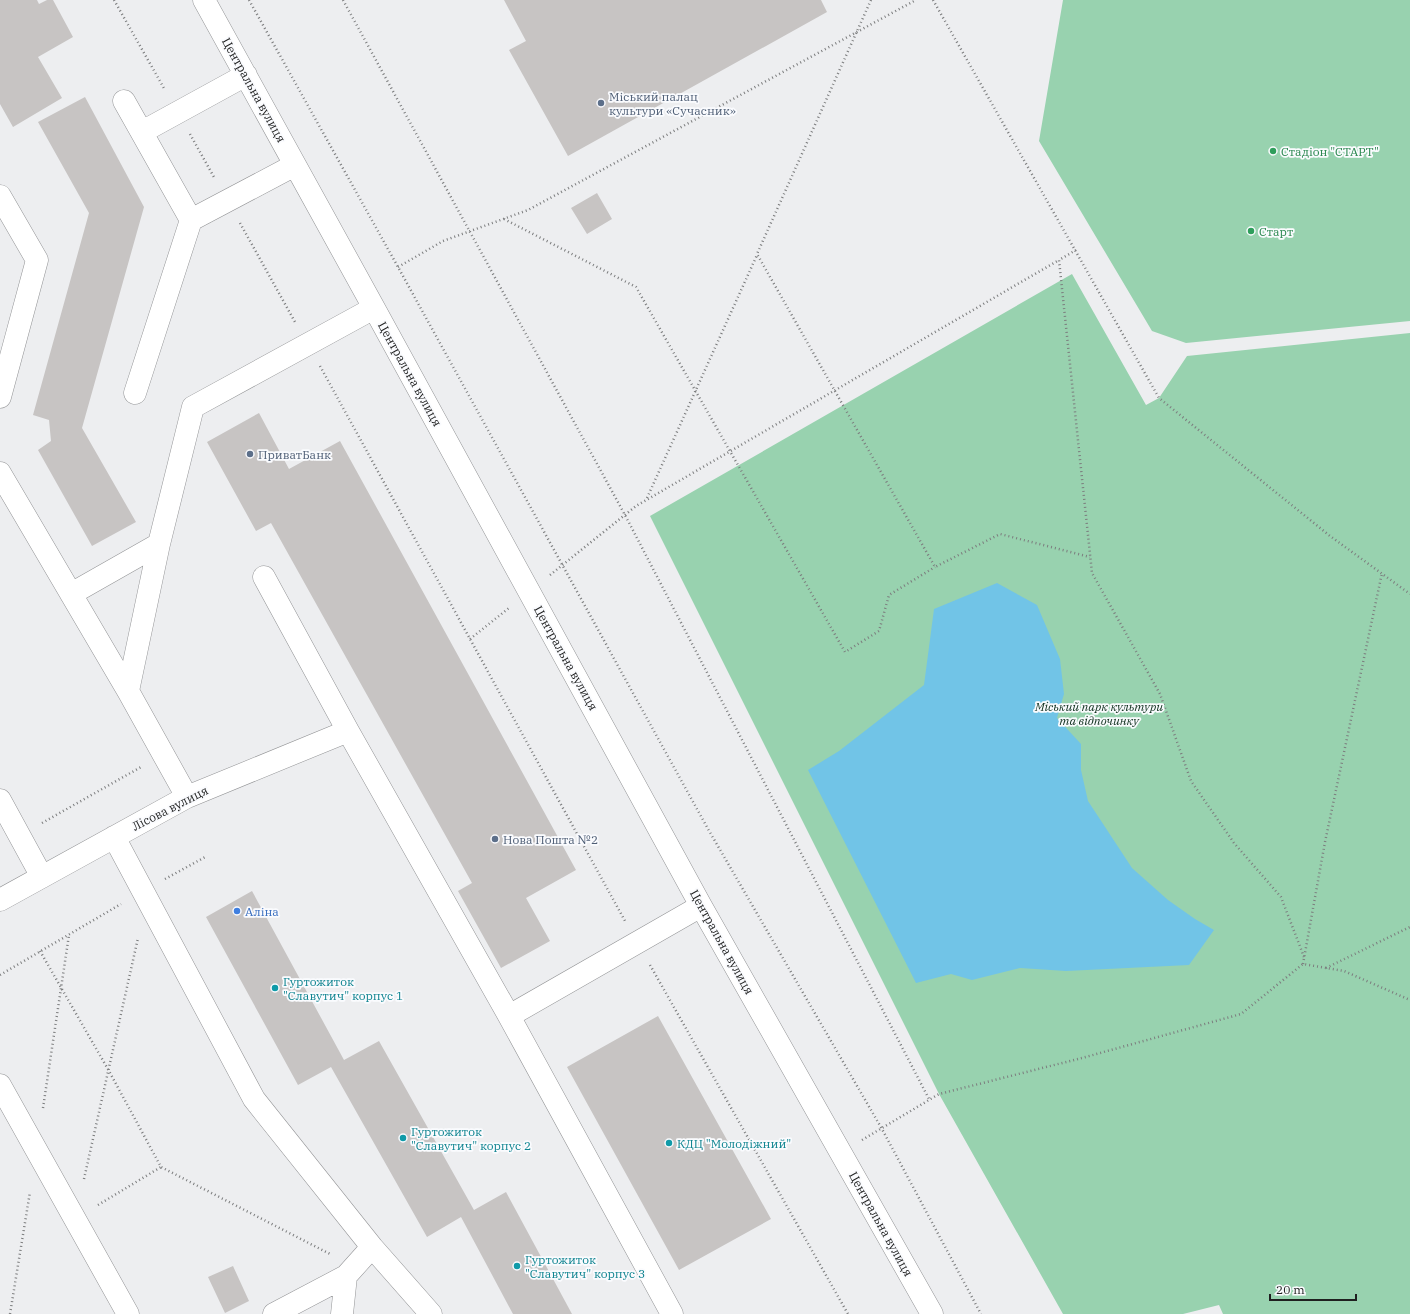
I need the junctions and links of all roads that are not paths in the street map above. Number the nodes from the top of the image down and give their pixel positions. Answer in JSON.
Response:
{"nodes":[{"id":1,"x":204,"y":0,"type":"edge"},
{"id":2,"x":246,"y":75,"type":"junction"},
{"id":3,"x":124,"y":101,"type":"dead end"},
{"id":4,"x":142,"y":132,"type":"junction"},
{"id":5,"x":295,"y":165,"type":"junction"},
{"id":6,"x":0,"y":196,"type":"edge"},
{"id":7,"x":191,"y":220,"type":"junction"},
{"id":8,"x":374,"y":308,"type":"junction"},
{"id":9,"x":135,"y":393,"type":"dead end"},
{"id":10,"x":0,"y":397,"type":"edge"},
{"id":11,"x":0,"y":473,"type":"edge"},
{"id":12,"x":159,"y":544,"type":"junction"},
{"id":13,"x":264,"y":577,"type":"dead end"},
{"id":14,"x":70,"y":594,"type":"junction"},
{"id":15,"x":128,"y":691,"type":"junction"},
{"id":16,"x":348,"y":731,"type":"junction"},
{"id":17,"x":187,"y":796,"type":"junction"},
{"id":18,"x":0,"y":800,"type":"edge"},
{"id":19,"x":114,"y":837,"type":"junction"},
{"id":20,"x":42,"y":877,"type":"junction"},
{"id":21,"x":0,"y":900,"type":"edge"},
{"id":22,"x":701,"y":906,"type":"junction"},
{"id":23,"x":509,"y":1016,"type":"junction"},
{"id":24,"x":0,"y":1084,"type":"edge"},
{"id":25,"x":372,"y":1247,"type":"junction"},
{"id":26,"x":350,"y":1272,"type":"junction"},
{"id":27,"x":128,"y":1314,"type":"edge"},
{"id":28,"x":274,"y":1314,"type":"edge"},
{"id":29,"x":342,"y":1314,"type":"edge"},
{"id":30,"x":431,"y":1314,"type":"edge"},
{"id":31,"x":672,"y":1314,"type":"edge"},
{"id":32,"x":932,"y":1314,"type":"edge"}],
"edges":[{"from":1,"to":2,"type":"street","name":"Центральна вулиця"},
{"from":2,"to":4,"type":"street"},
{"from":2,"to":5,"type":"street","name":"Центральна вулиця"},
{"from":3,"to":4,"type":"street"},
{"from":4,"to":7,"type":"street"},
{"from":5,"to":7,"type":"street"},
{"from":5,"to":8,"type":"street","name":"Центральна вулиця"},
{"from":6,"to":10,"type":"street"},
{"from":7,"to":9,"type":"street"},
{"from":8,"to":12,"type":"street"},
{"from":8,"to":22,"type":"street","name":"Центральна вулиця"},
{"from":11,"to":14,"type":"street"},
{"from":12,"to":14,"type":"street"},
{"from":12,"to":15,"type":"street"},
{"from":13,"to":16,"type":"street"},
{"from":14,"to":15,"type":"street"},
{"from":15,"to":17,"type":"street"},
{"from":16,"to":17,"type":"street","name":"Лісова вулиця"},
{"from":16,"to":23,"type":"street"},
{"from":17,"to":19,"type":"street","name":"Лісова вулиця"},
{"from":18,"to":20,"type":"street"},
{"from":19,"to":20,"type":"street","name":"Лісова вулиця"},
{"from":19,"to":25,"type":"street"},
{"from":20,"to":21,"type":"street","name":"Лісова вулиця"},
{"from":22,"to":23,"type":"street"},
{"from":22,"to":32,"type":"street","name":"Центральна вулиця"},
{"from":23,"to":31,"type":"street"},
{"from":24,"to":27,"type":"street"},
{"from":25,"to":26,"type":"street"},
{"from":25,"to":30,"type":"street"},
{"from":26,"to":28,"type":"street"},
{"from":26,"to":29,"type":"street"}]}
